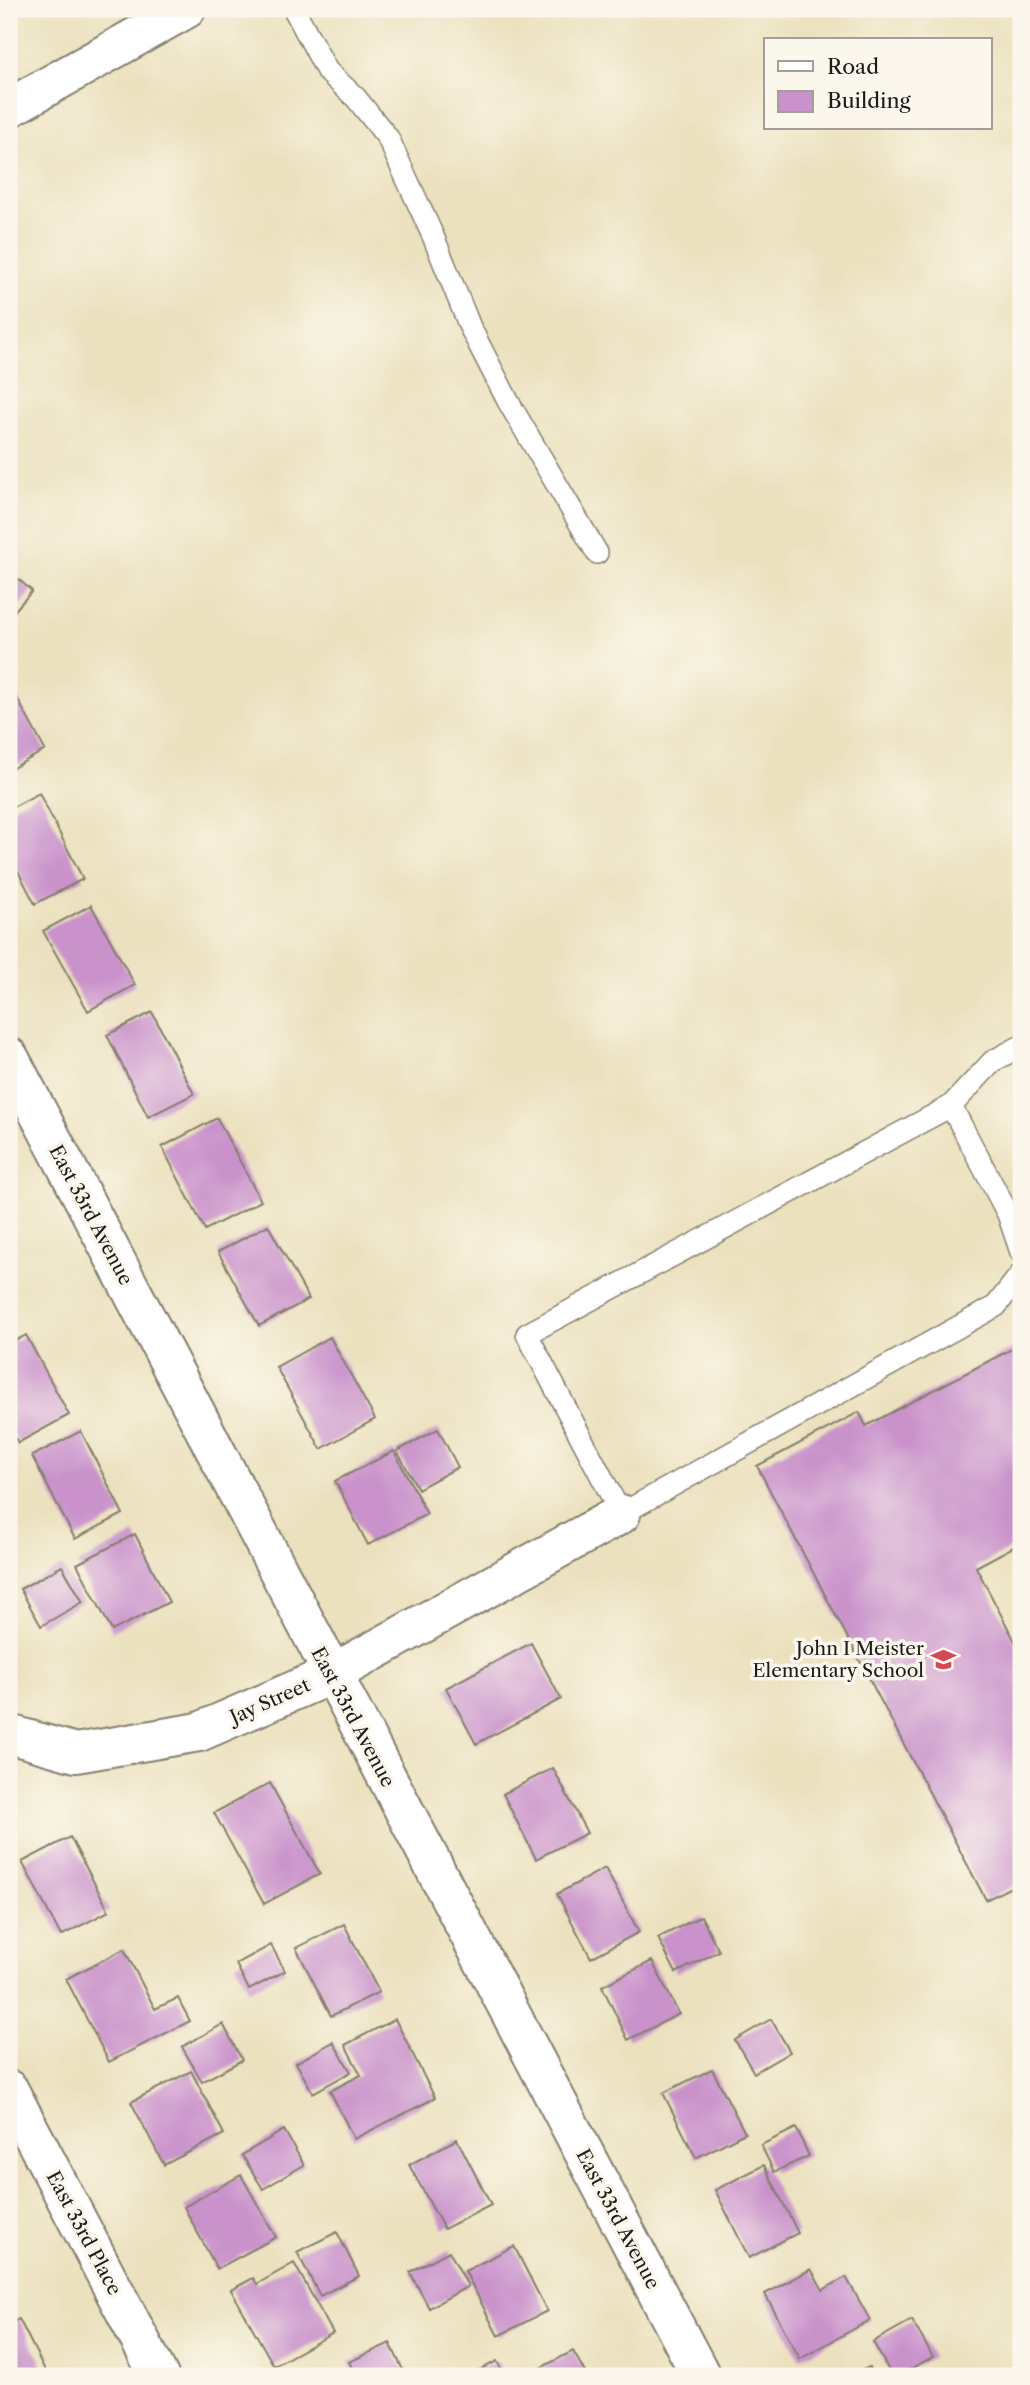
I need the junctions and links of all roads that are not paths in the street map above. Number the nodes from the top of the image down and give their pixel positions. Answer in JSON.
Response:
{"nodes":[{"id":1,"x":186,"y":9,"type":"edge"},
{"id":2,"x":294,"y":9,"type":"edge"},
{"id":3,"x":9,"y":108,"type":"edge"},
{"id":4,"x":597,"y":553,"type":"dead end"},
{"id":5,"x":1021,"y":1046,"type":"edge"},
{"id":6,"x":9,"y":1057,"type":"edge"},
{"id":7,"x":951,"y":1106,"type":"junction"},
{"id":8,"x":1021,"y":1252,"type":"edge"},
{"id":9,"x":1021,"y":1275,"type":"edge"},
{"id":10,"x":621,"y":1514,"type":"junction"},
{"id":11,"x":330,"y":1675,"type":"junction"},
{"id":12,"x":9,"y":1734,"type":"edge"},
{"id":13,"x":9,"y":2090,"type":"edge"},
{"id":14,"x":159,"y":2376,"type":"edge"},
{"id":15,"x":701,"y":2376,"type":"edge"}],
"edges":[{"from":1,"to":3,"type":"street"},
{"from":2,"to":4,"type":"lane"},
{"from":5,"to":7,"type":"lane"},
{"from":6,"to":11,"type":"street","name":"East 33rd Avenue"},
{"from":7,"to":8,"type":"lane"},
{"from":7,"to":10,"type":"lane"},
{"from":9,"to":10,"type":"lane"},
{"from":10,"to":11,"type":"street","name":"Jay Street"},
{"from":11,"to":12,"type":"street","name":"Jay Street"},
{"from":11,"to":15,"type":"street","name":"East 33rd Avenue"},
{"from":13,"to":14,"type":"street","name":"East 33rd Place"}]}
